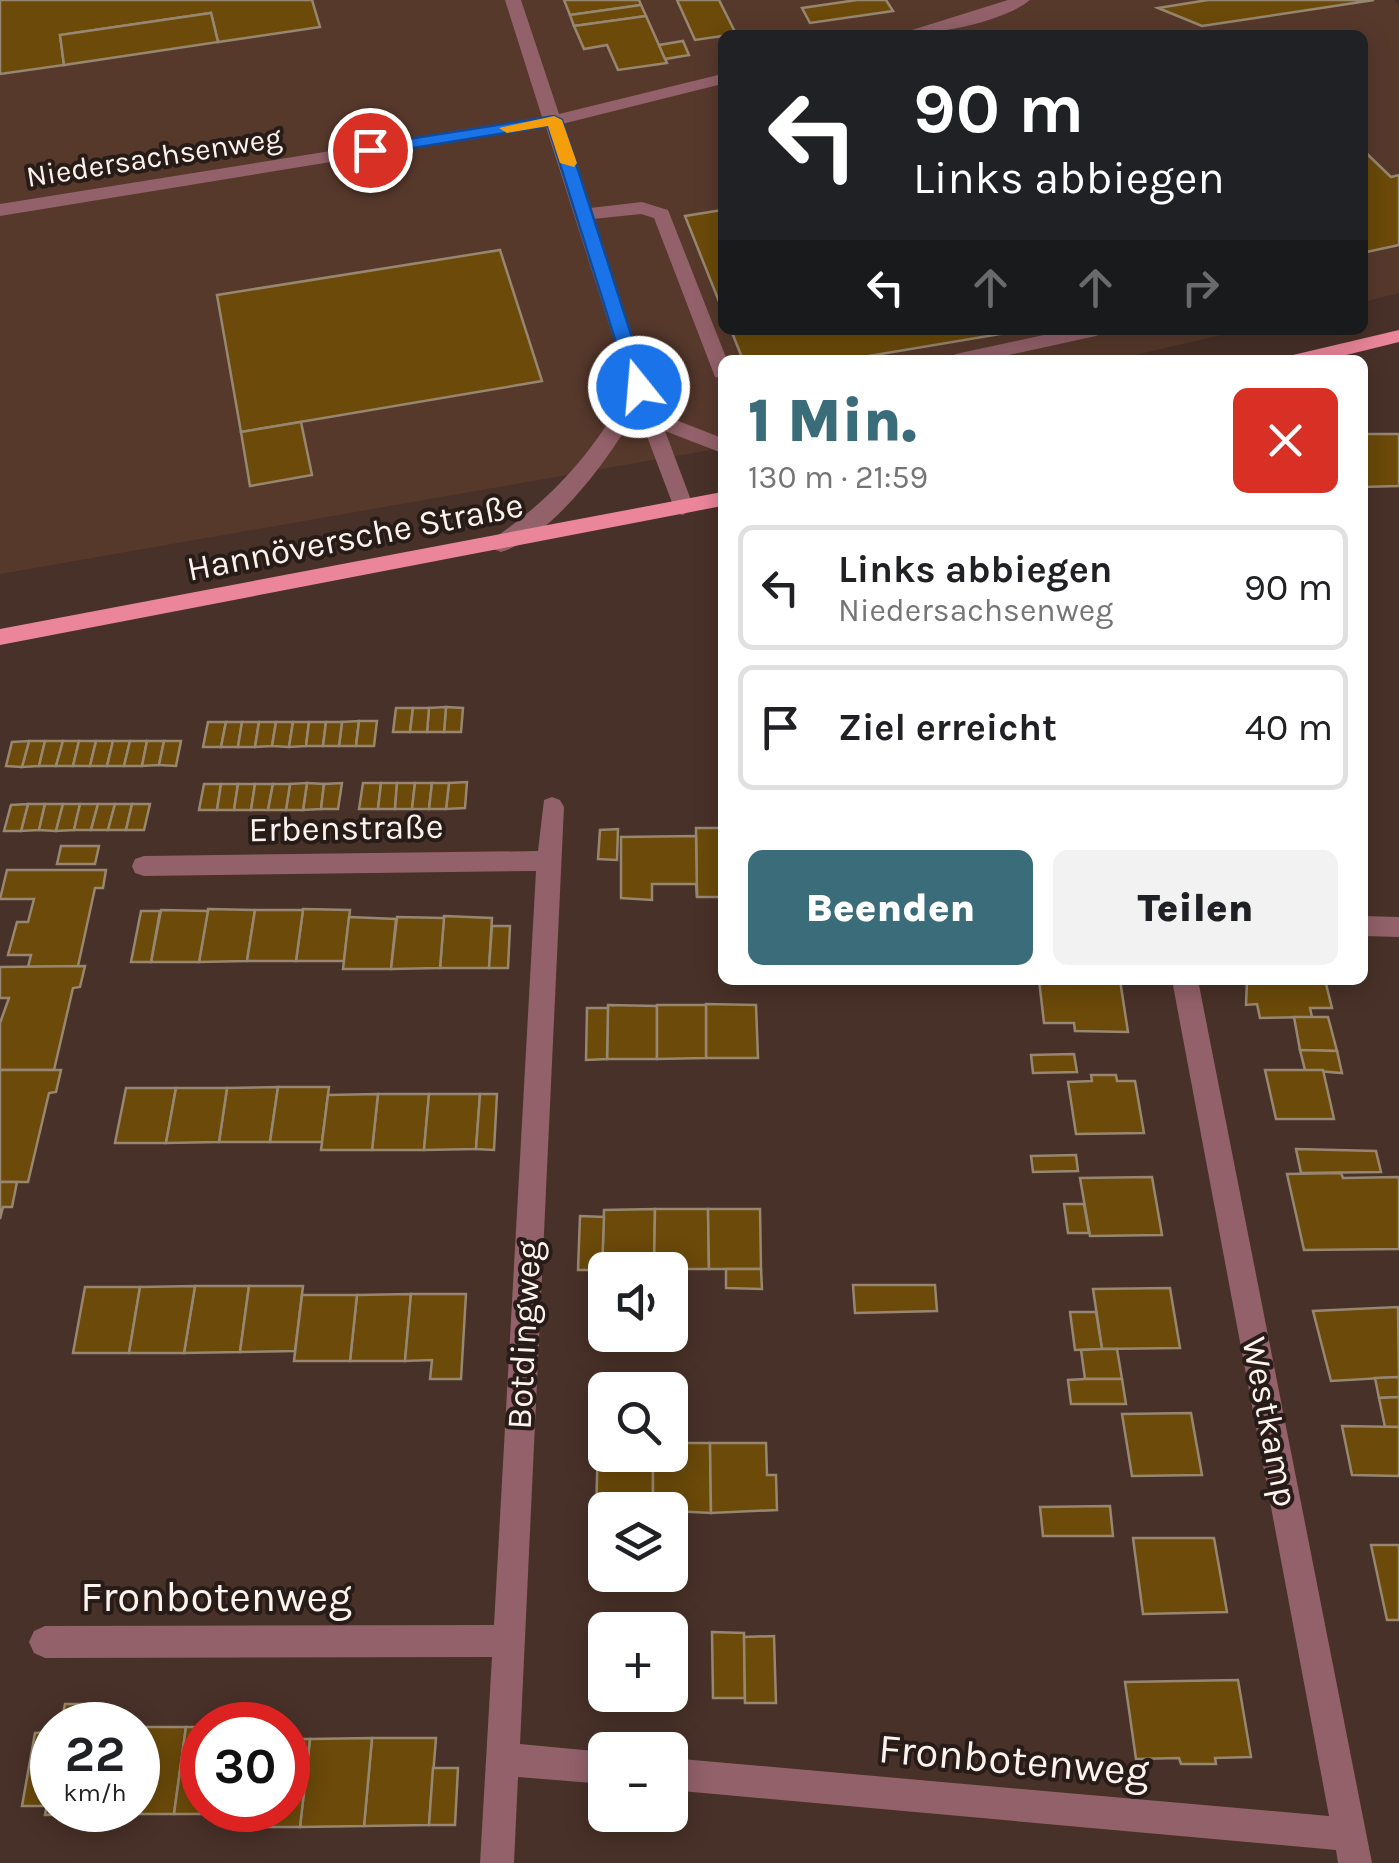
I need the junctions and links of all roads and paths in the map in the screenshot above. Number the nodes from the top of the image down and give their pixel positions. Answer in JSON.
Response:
{"nodes":[{"id":1,"x":513,"y":0,"type":"edge"},
{"id":2,"x":1022,"y":0,"type":"edge"},
{"id":3,"x":923,"y":30,"type":"edge"},
{"id":4,"x":718,"y":79,"type":"edge"},
{"id":5,"x":554,"y":120,"type":"junction"},
{"id":6,"x":0,"y":210,"type":"edge"},
{"id":7,"x":585,"y":214,"type":"junction"},
{"id":8,"x":1073,"y":335,"type":"edge"},
{"id":9,"x":1399,"y":336,"type":"edge"},
{"id":10,"x":979,"y":355,"type":"edge"},
{"id":11,"x":1321,"y":355,"type":"edge"},
{"id":12,"x":718,"y":361,"type":"edge"},
{"id":13,"x":639,"y":387,"type":"junction"},
{"id":14,"x":650,"y":417,"type":"junction"},
{"id":15,"x":718,"y":444,"type":"edge"},
{"id":16,"x":718,"y":500,"type":"edge"},
{"id":17,"x":683,"y":508,"type":"junction"},
{"id":18,"x":501,"y":544,"type":"junction"},
{"id":19,"x":0,"y":637,"type":"edge"},
{"id":20,"x":552,"y":807,"type":"dead end"},
{"id":21,"x":549,"y":860,"type":"junction"},
{"id":22,"x":144,"y":866,"type":"dead end"},
{"id":23,"x":1368,"y":926,"type":"edge"},
{"id":24,"x":1399,"y":927,"type":"edge"},
{"id":25,"x":1186,"y":985,"type":"edge"},
{"id":26,"x":507,"y":1641,"type":"junction"},
{"id":27,"x":46,"y":1642,"type":"dead end"},
{"id":28,"x":503,"y":1759,"type":"junction"},
{"id":29,"x":588,"y":1766,"type":"edge"},
{"id":30,"x":688,"y":1776,"type":"edge"},
{"id":31,"x":1353,"y":1849,"type":"edge"},
{"id":32,"x":498,"y":1863,"type":"edge"}],
"edges":[{"from":1,"to":5,"type":"street"},
{"from":2,"to":3,"type":"street"},
{"from":4,"to":5,"type":"street","name":"Niedersachsenweg"},
{"from":5,"to":6,"type":"street","name":"Niedersachsenweg"},
{"from":5,"to":7,"type":"street"},
{"from":7,"to":12,"type":"street"},
{"from":7,"to":13,"type":"street"},
{"from":8,"to":10,"type":"street"},
{"from":9,"to":11,"type":"main road"},
{"from":13,"to":14,"type":"street"},
{"from":13,"to":18,"type":"street"},
{"from":14,"to":15,"type":"street"},
{"from":14,"to":17,"type":"street"},
{"from":16,"to":17,"type":"main road","name":"Hannöversche Straße"},
{"from":17,"to":18,"type":"main road","name":"Hannöversche Straße"},
{"from":18,"to":19,"type":"main road","name":"Hannöversche Straße"},
{"from":20,"to":21,"type":"street","name":"Botdingweg"},
{"from":21,"to":22,"type":"street","name":"Erbenstraße"},
{"from":21,"to":26,"type":"street","name":"Botdingweg"},
{"from":23,"to":24,"type":"street"},
{"from":25,"to":31,"type":"street","name":"Westkamp"},
{"from":26,"to":27,"type":"street","name":"Fronbotenweg"},
{"from":26,"to":28,"type":"street","name":"Botdingweg"},
{"from":28,"to":29,"type":"street"},
{"from":28,"to":32,"type":"street","name":"Botdingweg"},
{"from":30,"to":31,"type":"street","name":"Fronbotenweg"}]}
